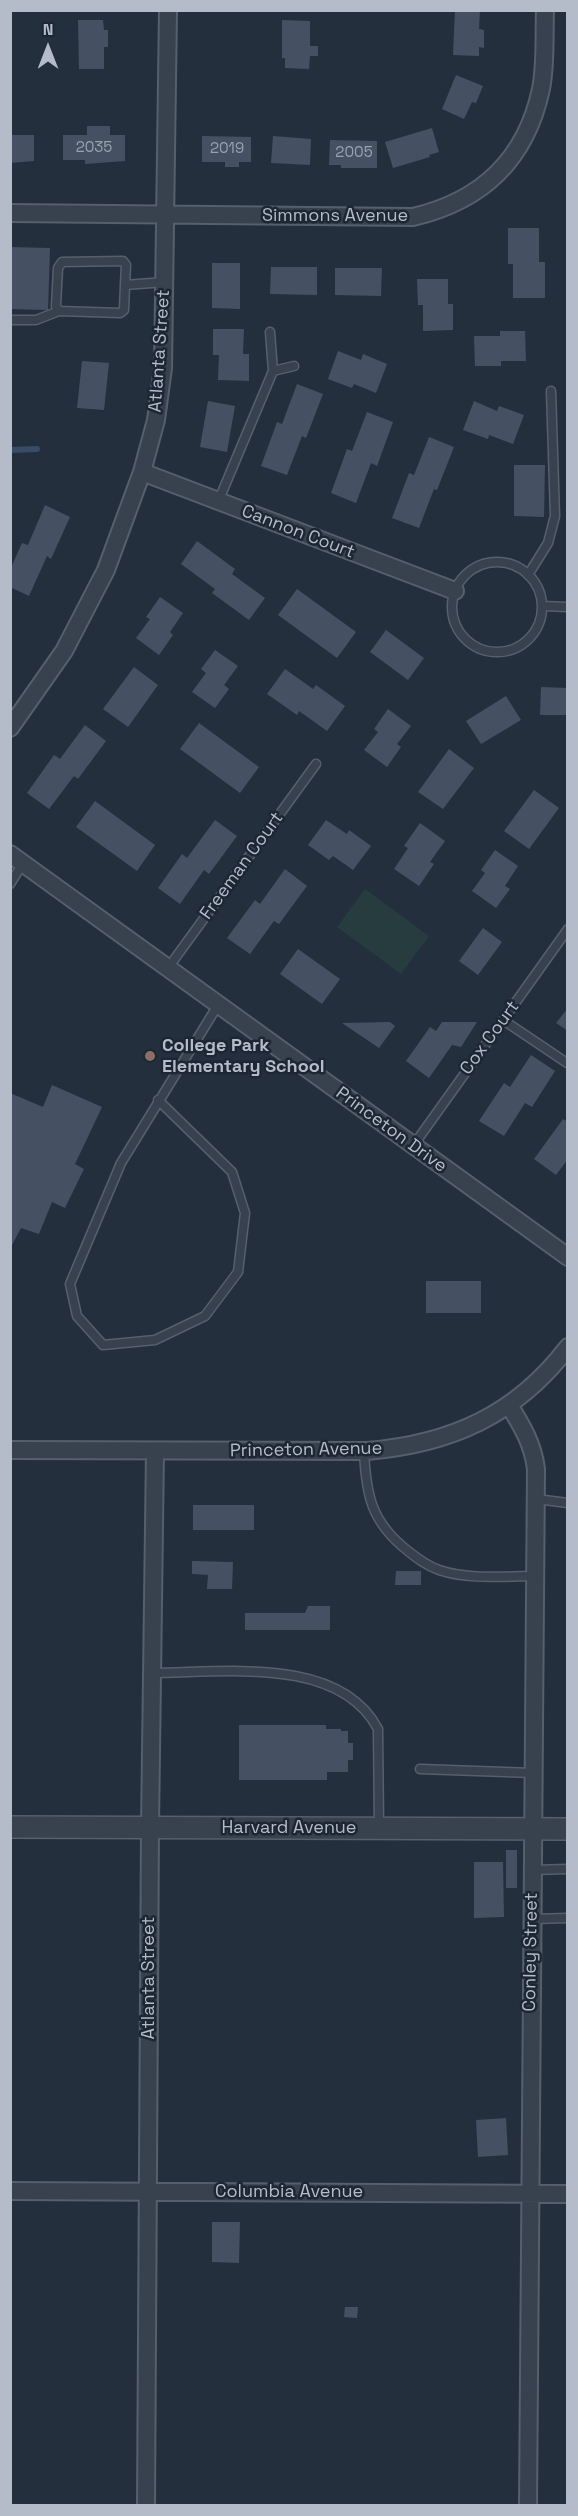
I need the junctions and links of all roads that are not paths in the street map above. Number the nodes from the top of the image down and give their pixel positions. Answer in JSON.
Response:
{"nodes":[{"id":1,"x":168,"y":10,"type":"edge"},
{"id":2,"x":545,"y":10,"type":"edge"},
{"id":3,"x":10,"y":213,"type":"edge"},
{"id":4,"x":166,"y":215,"type":"junction"},
{"id":5,"x":165,"y":282,"type":"junction"},
{"id":6,"x":125,"y":285,"type":"junction"},
{"id":7,"x":59,"y":311,"type":"junction"},
{"id":8,"x":10,"y":320,"type":"edge"},
{"id":9,"x":270,"y":332,"type":"dead end"},
{"id":10,"x":294,"y":366,"type":"dead end"},
{"id":11,"x":273,"y":371,"type":"junction"},
{"id":12,"x":551,"y":391,"type":"dead end"},
{"id":13,"x":142,"y":472,"type":"junction"},
{"id":14,"x":218,"y":502,"type":"junction"},
{"id":15,"x":528,"y":575,"type":"junction"},
{"id":16,"x":454,"y":591,"type":"junction"},
{"id":17,"x":542,"y":606,"type":"junction"},
{"id":18,"x":567,"y":607,"type":"edge"},
{"id":19,"x":10,"y":728,"type":"edge"},
{"id":20,"x":316,"y":764,"type":"dead end"},
{"id":21,"x":17,"y":859,"type":"edge"},
{"id":22,"x":10,"y":884,"type":"edge"},
{"id":23,"x":567,"y":928,"type":"edge"},
{"id":24,"x":168,"y":968,"type":"junction"},
{"id":25,"x":218,"y":1005,"type":"junction"},
{"id":26,"x":503,"y":1020,"type":"junction"},
{"id":27,"x":567,"y":1063,"type":"edge"},
{"id":28,"x":158,"y":1100,"type":"junction"},
{"id":29,"x":413,"y":1146,"type":"junction"},
{"id":30,"x":567,"y":1257,"type":"edge"},
{"id":31,"x":567,"y":1347,"type":"edge"},
{"id":32,"x":509,"y":1405,"type":"junction"},
{"id":33,"x":10,"y":1450,"type":"edge"},
{"id":34,"x":155,"y":1450,"type":"junction"},
{"id":35,"x":364,"y":1451,"type":"junction"},
{"id":36,"x":536,"y":1499,"type":"junction"},
{"id":37,"x":567,"y":1503,"type":"edge"},
{"id":38,"x":535,"y":1576,"type":"junction"},
{"id":39,"x":152,"y":1673,"type":"junction"},
{"id":40,"x":420,"y":1769,"type":"dead end"},
{"id":41,"x":533,"y":1773,"type":"junction"},
{"id":42,"x":10,"y":1827,"type":"edge"},
{"id":43,"x":150,"y":1827,"type":"junction"},
{"id":44,"x":379,"y":1829,"type":"junction"},
{"id":45,"x":532,"y":1829,"type":"junction"},
{"id":46,"x":567,"y":1829,"type":"edge"},
{"id":47,"x":567,"y":1869,"type":"edge"},
{"id":48,"x":532,"y":1870,"type":"junction"},
{"id":49,"x":567,"y":1918,"type":"edge"},
{"id":50,"x":532,"y":1919,"type":"junction"},
{"id":51,"x":10,"y":2191,"type":"edge"},
{"id":52,"x":148,"y":2191,"type":"junction"},
{"id":53,"x":529,"y":2194,"type":"junction"},
{"id":54,"x":567,"y":2194,"type":"edge"},
{"id":55,"x":146,"y":2505,"type":"edge"},
{"id":56,"x":528,"y":2505,"type":"edge"}],
"edges":[{"from":1,"to":4,"type":"street","name":"Atlanta Street"},
{"from":2,"to":4,"type":"street","name":"Simmons Avenue"},
{"from":3,"to":4,"type":"street","name":"Simmons Avenue"},
{"from":4,"to":5,"type":"street","name":"Atlanta Street"},
{"from":5,"to":6,"type":"lane"},
{"from":5,"to":13,"type":"street","name":"Atlanta Street"},
{"from":6,"to":7,"type":"lane"},
{"from":6,"to":7,"type":"lane"},
{"from":7,"to":8,"type":"lane"},
{"from":9,"to":11,"type":"lane"},
{"from":10,"to":11,"type":"lane"},
{"from":11,"to":14,"type":"lane"},
{"from":12,"to":15,"type":"lane"},
{"from":13,"to":14,"type":"street","name":"Cannon Court"},
{"from":13,"to":19,"type":"street","name":"Atlanta Street"},
{"from":14,"to":16,"type":"street","name":"Cannon Court"},
{"from":15,"to":16,"type":"lane"},
{"from":15,"to":17,"type":"lane"},
{"from":16,"to":17,"type":"lane"},
{"from":17,"to":18,"type":"lane"},
{"from":20,"to":24,"type":"lane","name":"Freeman Court"},
{"from":21,"to":22,"type":"lane"},
{"from":21,"to":24,"type":"street","name":"Princeton Drive"},
{"from":23,"to":26,"type":"lane","name":"Cox Court"},
{"from":24,"to":25,"type":"street","name":"Princeton Drive"},
{"from":25,"to":28,"type":"lane"},
{"from":25,"to":29,"type":"street","name":"Princeton Drive"},
{"from":26,"to":27,"type":"lane"},
{"from":26,"to":29,"type":"lane","name":"Cox Court"},
{"from":28,"to":28,"type":"lane"},
{"from":29,"to":30,"type":"street","name":"Princeton Drive"},
{"from":31,"to":32,"type":"street","name":"Princeton Avenue"},
{"from":32,"to":35,"type":"street","name":"Princeton Avenue"},
{"from":32,"to":36,"type":"street","name":"Conley Street"},
{"from":33,"to":34,"type":"street","name":"Princeton Avenue"},
{"from":34,"to":35,"type":"street","name":"Princeton Avenue"},
{"from":34,"to":39,"type":"street","name":"Atlanta Street"},
{"from":35,"to":38,"type":"lane"},
{"from":36,"to":37,"type":"lane"},
{"from":36,"to":38,"type":"street","name":"Conley Street"},
{"from":38,"to":41,"type":"street","name":"Conley Street"},
{"from":39,"to":43,"type":"street","name":"Atlanta Street"},
{"from":39,"to":44,"type":"lane"},
{"from":40,"to":41,"type":"lane"},
{"from":41,"to":45,"type":"street","name":"Conley Street"},
{"from":42,"to":43,"type":"street","name":"Harvard Avenue"},
{"from":43,"to":44,"type":"street","name":"Harvard Avenue"},
{"from":43,"to":52,"type":"street","name":"Atlanta Street"},
{"from":44,"to":45,"type":"street","name":"Harvard Avenue"},
{"from":45,"to":46,"type":"street","name":"Harvard Avenue"},
{"from":45,"to":48,"type":"street","name":"Conley Street"},
{"from":47,"to":48,"type":"lane"},
{"from":48,"to":50,"type":"street","name":"Conley Street"},
{"from":49,"to":50,"type":"lane"},
{"from":50,"to":53,"type":"street","name":"Conley Street"},
{"from":51,"to":52,"type":"street","name":"Columbia Avenue"},
{"from":52,"to":53,"type":"street","name":"Columbia Avenue"},
{"from":52,"to":55,"type":"street","name":"Atlanta Street"},
{"from":53,"to":54,"type":"street","name":"Columbia Avenue"},
{"from":53,"to":56,"type":"street","name":"Conley Street"}]}
